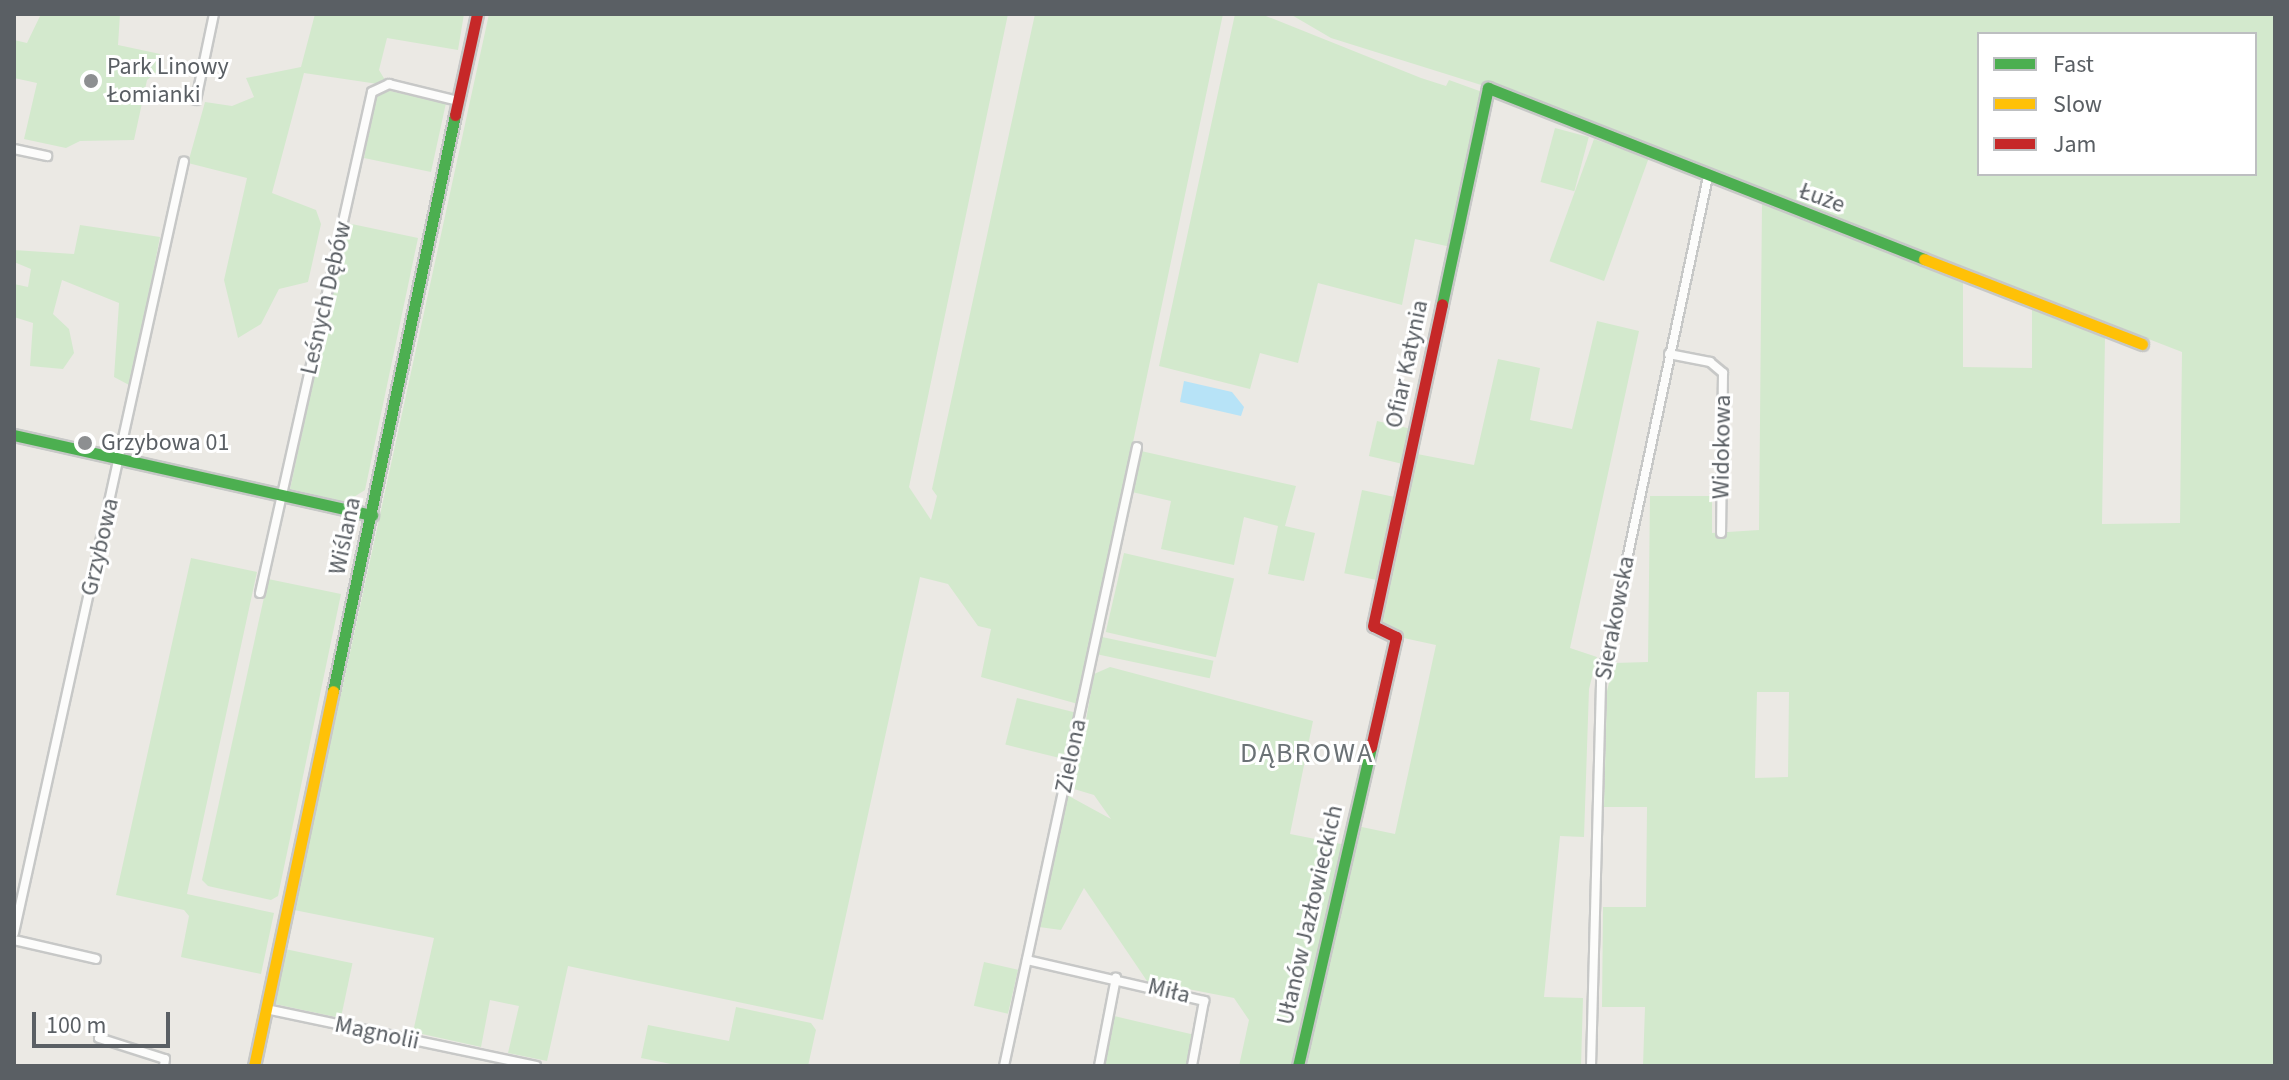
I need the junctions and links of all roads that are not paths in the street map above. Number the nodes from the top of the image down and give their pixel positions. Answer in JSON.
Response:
{"nodes":[{"id":1,"x":214,"y":14,"type":"edge"},
{"id":2,"x":477,"y":14,"type":"edge"},
{"id":3,"x":1488,"y":88,"type":"joint"},
{"id":4,"x":196,"y":100,"type":"dead end"},
{"id":5,"x":458,"y":101,"type":"junction"},
{"id":6,"x":14,"y":149,"type":"edge"},
{"id":7,"x":47,"y":156,"type":"dead end"},
{"id":8,"x":184,"y":161,"type":"dead end"},
{"id":9,"x":1708,"y":177,"type":"junction"},
{"id":10,"x":2142,"y":344,"type":"dead end"},
{"id":11,"x":1669,"y":354,"type":"junction"},
{"id":12,"x":14,"y":435,"type":"edge"},
{"id":13,"x":1137,"y":447,"type":"dead end"},
{"id":14,"x":119,"y":460,"type":"junction"},
{"id":15,"x":282,"y":496,"type":"junction"},
{"id":16,"x":372,"y":515,"type":"junction"},
{"id":17,"x":1721,"y":533,"type":"dead end"},
{"id":18,"x":260,"y":593,"type":"dead end"},
{"id":19,"x":1394,"y":634,"type":"joint"},
{"id":20,"x":14,"y":933,"type":"edge"},
{"id":21,"x":14,"y":940,"type":"edge"},
{"id":22,"x":96,"y":959,"type":"dead end"},
{"id":23,"x":1027,"y":960,"type":"junction"},
{"id":24,"x":1116,"y":978,"type":"junction"},
{"id":25,"x":266,"y":1009,"type":"junction"},
{"id":26,"x":99,"y":1038,"type":"dead end"},
{"id":27,"x":164,"y":1066,"type":"edge"},
{"id":28,"x":254,"y":1066,"type":"edge"},
{"id":29,"x":536,"y":1066,"type":"edge"},
{"id":30,"x":1004,"y":1066,"type":"edge"},
{"id":31,"x":1099,"y":1066,"type":"edge"},
{"id":32,"x":1192,"y":1066,"type":"edge"},
{"id":33,"x":1298,"y":1066,"type":"edge"},
{"id":34,"x":1591,"y":1066,"type":"edge"}],
"edges":[{"from":1,"to":4,"type":"street"},
{"from":2,"to":5,"type":"street","name":"Wiślana"},
{"from":3,"to":9,"type":"street","name":"Łuże"},
{"from":3,"to":19,"type":"street","name":"Ofiar Katynia"},
{"from":5,"to":15,"type":"street","name":"Leśnych Dębów"},
{"from":5,"to":16,"type":"street","name":"Wiślana"},
{"from":6,"to":7,"type":"street"},
{"from":8,"to":14,"type":"street","name":"Grzybowa"},
{"from":9,"to":10,"type":"street","name":"Łuże"},
{"from":9,"to":11,"type":"street","name":"Sierakowska"},
{"from":11,"to":17,"type":"street","name":"Widokowa"},
{"from":11,"to":34,"type":"street","name":"Sierakowska"},
{"from":12,"to":14,"type":"street"},
{"from":13,"to":23,"type":"street","name":"Zielona"},
{"from":14,"to":15,"type":"street"},
{"from":14,"to":20,"type":"street","name":"Grzybowa"},
{"from":15,"to":16,"type":"street"},
{"from":15,"to":18,"type":"street","name":"Leśnych Dębów"},
{"from":16,"to":25,"type":"street","name":"Wiślana"},
{"from":19,"to":33,"type":"street","name":"Ułanów Jazłowieckich"},
{"from":21,"to":22,"type":"street"},
{"from":23,"to":24,"type":"street","name":"Miła"},
{"from":23,"to":30,"type":"street","name":"Zielona"},
{"from":24,"to":31,"type":"street","name":"Miła"},
{"from":24,"to":32,"type":"street","name":"Miła"},
{"from":25,"to":28,"type":"street","name":"Wiślana"},
{"from":25,"to":29,"type":"street","name":"Magnolii"},
{"from":26,"to":27,"type":"street"}]}
